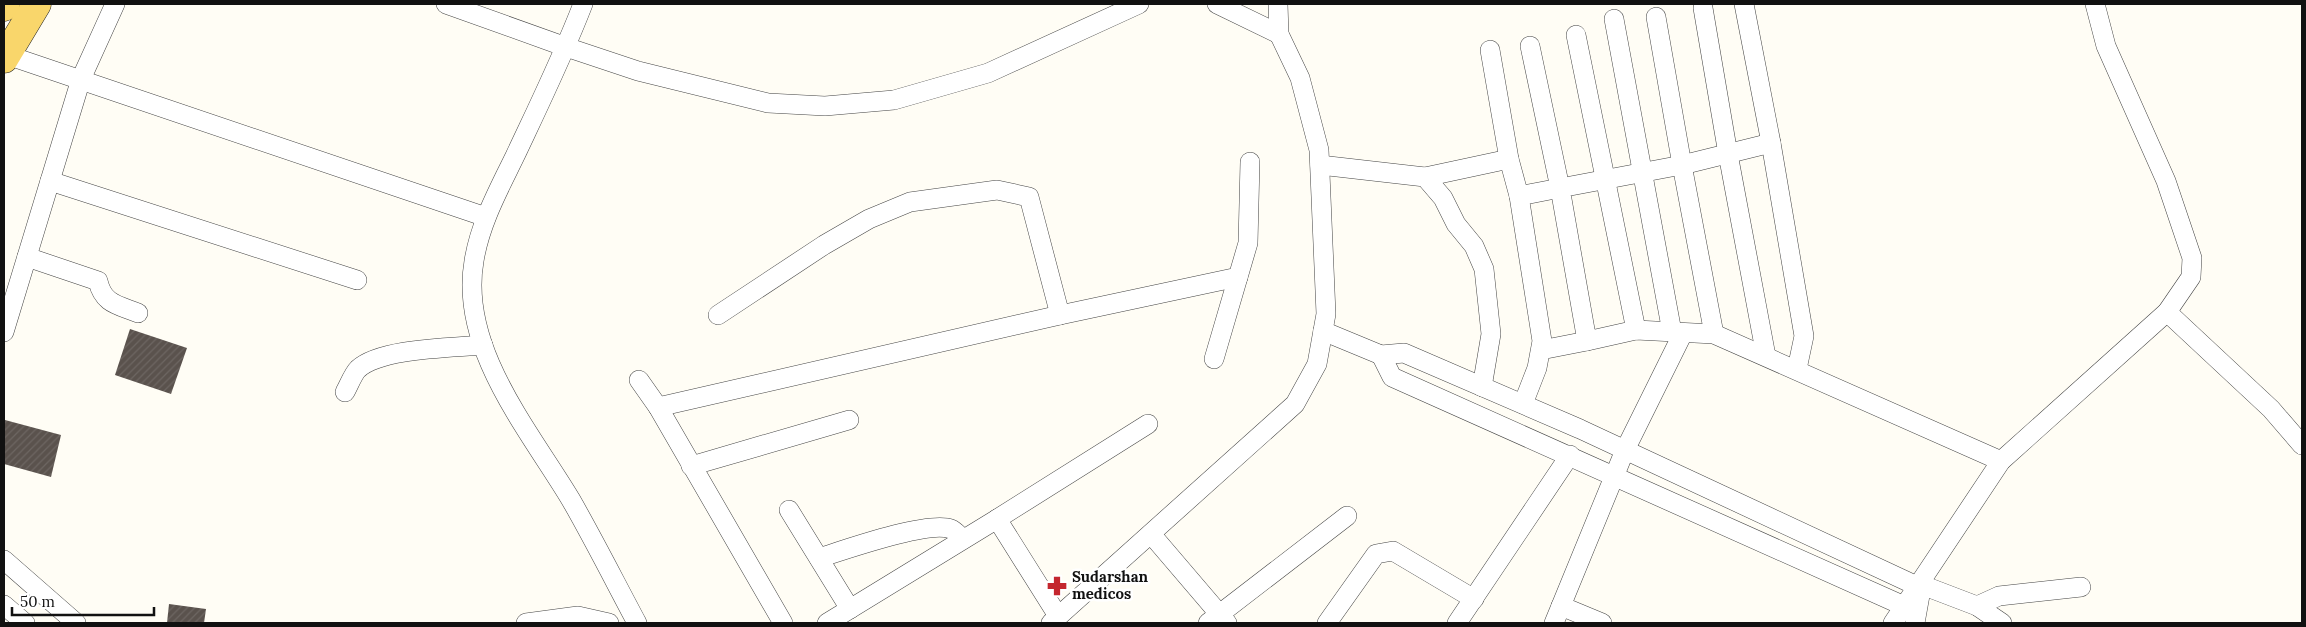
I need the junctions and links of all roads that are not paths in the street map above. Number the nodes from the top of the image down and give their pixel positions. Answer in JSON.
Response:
{"nodes":[{"id":1,"x":6,"y":4,"type":"edge"},
{"id":2,"x":37,"y":4,"type":"edge"},
{"id":3,"x":115,"y":4,"type":"edge"},
{"id":4,"x":446,"y":4,"type":"edge"},
{"id":5,"x":583,"y":4,"type":"edge"},
{"id":6,"x":1139,"y":4,"type":"edge"},
{"id":7,"x":1217,"y":4,"type":"edge"},
{"id":8,"x":1278,"y":4,"type":"edge"},
{"id":9,"x":1744,"y":4,"type":"edge"},
{"id":10,"x":2095,"y":4,"type":"edge"},
{"id":11,"x":4,"y":8,"type":"edge"},
{"id":12,"x":1703,"y":8,"type":"dead end"},
{"id":13,"x":1656,"y":17,"type":"dead end"},
{"id":14,"x":1614,"y":19,"type":"dead end"},
{"id":15,"x":1279,"y":34,"type":"junction"},
{"id":16,"x":1576,"y":35,"type":"dead end"},
{"id":17,"x":1530,"y":46,"type":"dead end"},
{"id":18,"x":566,"y":48,"type":"junction"},
{"id":19,"x":1490,"y":50,"type":"dead end"},
{"id":20,"x":5,"y":57,"type":"edge"},
{"id":21,"x":81,"y":79,"type":"junction"},
{"id":22,"x":1772,"y":144,"type":"junction"},
{"id":23,"x":1728,"y":154,"type":"junction"},
{"id":24,"x":1509,"y":159,"type":"junction"},
{"id":25,"x":1250,"y":162,"type":"dead end"},
{"id":26,"x":1320,"y":165,"type":"junction"},
{"id":27,"x":1682,"y":165,"type":"junction"},
{"id":28,"x":1644,"y":172,"type":"junction"},
{"id":29,"x":1425,"y":177,"type":"junction"},
{"id":30,"x":1606,"y":179,"type":"junction"},
{"id":31,"x":50,"y":181,"type":"junction"},
{"id":32,"x":1560,"y":188,"type":"junction"},
{"id":33,"x":1519,"y":196,"type":"junction"},
{"id":34,"x":486,"y":217,"type":"junction"},
{"id":35,"x":27,"y":257,"type":"junction"},
{"id":36,"x":1238,"y":277,"type":"junction"},
{"id":37,"x":357,"y":280,"type":"dead end"},
{"id":38,"x":2167,"y":312,"type":"junction"},
{"id":39,"x":138,"y":313,"type":"dead end"},
{"id":40,"x":718,"y":315,"type":"dead end"},
{"id":41,"x":1060,"y":315,"type":"junction"},
{"id":42,"x":1636,"y":330,"type":"junction"},
{"id":43,"x":1323,"y":331,"type":"junction"},
{"id":44,"x":4,"y":332,"type":"edge"},
{"id":45,"x":1678,"y":332,"type":"junction"},
{"id":46,"x":1714,"y":334,"type":"junction"},
{"id":47,"x":1587,"y":341,"type":"junction"},
{"id":48,"x":484,"y":346,"type":"junction"},
{"id":49,"x":1541,"y":350,"type":"junction"},
{"id":50,"x":1381,"y":355,"type":"junction"},
{"id":51,"x":1766,"y":356,"type":"junction"},
{"id":52,"x":1214,"y":359,"type":"dead end"},
{"id":53,"x":1797,"y":369,"type":"junction"},
{"id":54,"x":639,"y":380,"type":"dead end"},
{"id":55,"x":1482,"y":387,"type":"junction"},
{"id":56,"x":345,"y":392,"type":"dead end"},
{"id":57,"x":1523,"y":404,"type":"junction"},
{"id":58,"x":658,"y":407,"type":"junction"},
{"id":59,"x":849,"y":420,"type":"dead end"},
{"id":60,"x":1148,"y":424,"type":"dead end"},
{"id":61,"x":2302,"y":445,"type":"edge"},
{"id":62,"x":1625,"y":450,"type":"junction"},
{"id":63,"x":1570,"y":455,"type":"junction"},
{"id":64,"x":2001,"y":461,"type":"junction"},
{"id":65,"x":692,"y":466,"type":"junction"},
{"id":66,"x":1615,"y":475,"type":"junction"},
{"id":67,"x":789,"y":510,"type":"dead end"},
{"id":68,"x":1347,"y":516,"type":"dead end"},
{"id":69,"x":997,"y":519,"type":"junction"},
{"id":70,"x":1151,"y":534,"type":"junction"},
{"id":71,"x":964,"y":539,"type":"junction"},
{"id":72,"x":819,"y":558,"type":"junction"},
{"id":73,"x":4,"y":560,"type":"edge"},
{"id":74,"x":1921,"y":582,"type":"junction"},
{"id":75,"x":618,"y":587,"type":"junction"},
{"id":76,"x":2082,"y":587,"type":"dead end"},
{"id":77,"x":1474,"y":598,"type":"junction"},
{"id":78,"x":4,"y":605,"type":"edge"},
{"id":79,"x":1904,"y":606,"type":"junction"},
{"id":80,"x":1977,"y":606,"type":"junction"},
{"id":81,"x":850,"y":609,"type":"junction"},
{"id":82,"x":1558,"y":615,"type":"edge"},
{"id":83,"x":1055,"y":620,"type":"edge"},
{"id":84,"x":1219,"y":620,"type":"edge"},
{"id":85,"x":25,"y":623,"type":"edge"},
{"id":86,"x":76,"y":623,"type":"edge"},
{"id":87,"x":526,"y":623,"type":"edge"},
{"id":88,"x":609,"y":623,"type":"edge"},
{"id":89,"x":637,"y":623,"type":"edge"},
{"id":90,"x":783,"y":623,"type":"edge"},
{"id":91,"x":827,"y":623,"type":"edge"},
{"id":92,"x":1327,"y":623,"type":"edge"},
{"id":93,"x":1457,"y":623,"type":"edge"},
{"id":94,"x":1602,"y":623,"type":"edge"},
{"id":95,"x":1893,"y":623,"type":"edge"},
{"id":96,"x":1915,"y":623,"type":"edge"},
{"id":97,"x":2002,"y":623,"type":"edge"}],
"edges":[{"from":1,"to":11,"type":"main road"},
{"from":2,"to":20,"type":"main road"},
{"from":3,"to":21,"type":"street"},
{"from":4,"to":18,"type":"street"},
{"from":5,"to":18,"type":"street"},
{"from":6,"to":18,"type":"street"},
{"from":7,"to":15,"type":"street"},
{"from":8,"to":15,"type":"street"},
{"from":9,"to":22,"type":"street"},
{"from":10,"to":38,"type":"street"},
{"from":12,"to":23,"type":"street"},
{"from":13,"to":27,"type":"street"},
{"from":14,"to":28,"type":"street"},
{"from":15,"to":26,"type":"street"},
{"from":16,"to":30,"type":"street"},
{"from":17,"to":32,"type":"street"},
{"from":18,"to":34,"type":"street"},
{"from":19,"to":24,"type":"street"},
{"from":20,"to":21,"type":"street"},
{"from":21,"to":31,"type":"street"},
{"from":21,"to":34,"type":"street"},
{"from":22,"to":23,"type":"street"},
{"from":22,"to":53,"type":"street"},
{"from":23,"to":27,"type":"street"},
{"from":23,"to":51,"type":"street"},
{"from":24,"to":29,"type":"street"},
{"from":24,"to":33,"type":"street"},
{"from":25,"to":36,"type":"street"},
{"from":26,"to":29,"type":"street"},
{"from":26,"to":43,"type":"street"},
{"from":27,"to":28,"type":"street"},
{"from":27,"to":46,"type":"street"},
{"from":28,"to":30,"type":"street"},
{"from":28,"to":45,"type":"street"},
{"from":29,"to":55,"type":"street"},
{"from":30,"to":32,"type":"street"},
{"from":30,"to":42,"type":"street"},
{"from":31,"to":35,"type":"street"},
{"from":31,"to":37,"type":"street"},
{"from":32,"to":33,"type":"street"},
{"from":32,"to":47,"type":"street"},
{"from":33,"to":49,"type":"street"},
{"from":34,"to":48,"type":"street"},
{"from":35,"to":39,"type":"street"},
{"from":35,"to":44,"type":"street"},
{"from":36,"to":41,"type":"street"},
{"from":36,"to":52,"type":"street"},
{"from":38,"to":61,"type":"street"},
{"from":38,"to":64,"type":"street"},
{"from":40,"to":41,"type":"street"},
{"from":41,"to":58,"type":"street"},
{"from":42,"to":45,"type":"street"},
{"from":42,"to":47,"type":"street"},
{"from":43,"to":50,"type":"street"},
{"from":43,"to":70,"type":"street"},
{"from":45,"to":46,"type":"street"},
{"from":45,"to":62,"type":"street"},
{"from":46,"to":51,"type":"street"},
{"from":47,"to":49,"type":"street"},
{"from":48,"to":56,"type":"street"},
{"from":48,"to":75,"type":"street"},
{"from":49,"to":57,"type":"street"},
{"from":50,"to":55,"type":"street"},
{"from":50,"to":63,"type":"street"},
{"from":51,"to":53,"type":"street"},
{"from":53,"to":64,"type":"street"},
{"from":54,"to":58,"type":"street"},
{"from":55,"to":57,"type":"street"},
{"from":57,"to":62,"type":"street"},
{"from":58,"to":65,"type":"street"},
{"from":59,"to":65,"type":"street"},
{"from":60,"to":69,"type":"street"},
{"from":62,"to":66,"type":"street"},
{"from":62,"to":74,"type":"street"},
{"from":63,"to":66,"type":"street"},
{"from":63,"to":77,"type":"street"},
{"from":64,"to":74,"type":"street"},
{"from":65,"to":90,"type":"street"},
{"from":66,"to":79,"type":"street"},
{"from":66,"to":82,"type":"street"},
{"from":67,"to":72,"type":"street"},
{"from":68,"to":84,"type":"street"},
{"from":69,"to":71,"type":"street"},
{"from":69,"to":83,"type":"street"},
{"from":70,"to":83,"type":"street"},
{"from":70,"to":84,"type":"street"},
{"from":71,"to":72,"type":"street"},
{"from":71,"to":81,"type":"street"},
{"from":72,"to":81,"type":"street"},
{"from":73,"to":86,"type":"street"},
{"from":74,"to":79,"type":"street"},
{"from":74,"to":80,"type":"street"},
{"from":74,"to":96,"type":"street"},
{"from":75,"to":88,"type":"street"},
{"from":75,"to":89,"type":"street"},
{"from":76,"to":80,"type":"street"},
{"from":77,"to":92,"type":"street"},
{"from":77,"to":93,"type":"street"},
{"from":78,"to":85,"type":"street"},
{"from":79,"to":95,"type":"street"},
{"from":80,"to":97,"type":"street"},
{"from":81,"to":91,"type":"street"},
{"from":82,"to":94,"type":"street"},
{"from":87,"to":88,"type":"street"}]}
